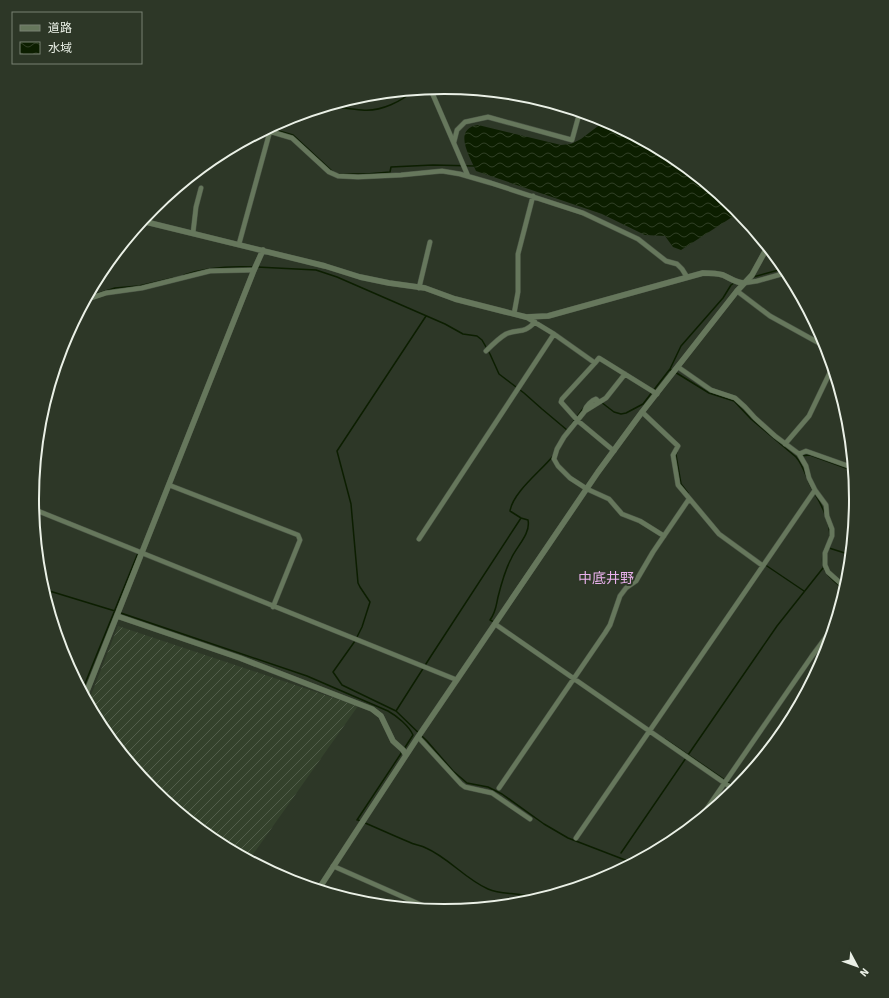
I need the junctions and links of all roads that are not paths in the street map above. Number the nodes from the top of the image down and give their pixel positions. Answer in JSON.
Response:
{"nodes":[{"id":1,"x":433,"y":94,"type":"edge"},
{"id":2,"x":579,"y":116,"type":"edge"},
{"id":3,"x":272,"y":132,"type":"edge"},
{"id":4,"x":266,"y":135,"type":"edge"},
{"id":5,"x":454,"y":142,"type":"junction"},
{"id":6,"x":468,"y":176,"type":"junction"},
{"id":7,"x":201,"y":188,"type":"dead end"},
{"id":8,"x":533,"y":196,"type":"junction"},
{"id":9,"x":149,"y":223,"type":"edge"},
{"id":10,"x":193,"y":233,"type":"junction"},
{"id":11,"x":430,"y":242,"type":"dead end"},
{"id":12,"x":239,"y":244,"type":"junction"},
{"id":13,"x":263,"y":250,"type":"junction"},
{"id":14,"x":765,"y":251,"type":"edge"},
{"id":15,"x":254,"y":270,"type":"junction"},
{"id":16,"x":782,"y":274,"type":"edge"},
{"id":17,"x":687,"y":277,"type":"junction"},
{"id":18,"x":744,"y":283,"type":"junction"},
{"id":19,"x":419,"y":288,"type":"junction"},
{"id":20,"x":737,"y":291,"type":"junction"},
{"id":21,"x":92,"y":298,"type":"edge"},
{"id":22,"x":514,"y":314,"type":"junction"},
{"id":23,"x":526,"y":317,"type":"junction"},
{"id":24,"x":535,"y":322,"type":"junction"},
{"id":25,"x":554,"y":334,"type":"junction"},
{"id":26,"x":818,"y":343,"type":"edge"},
{"id":27,"x":486,"y":351,"type":"dead end"},
{"id":28,"x":595,"y":363,"type":"junction"},
{"id":29,"x":678,"y":367,"type":"junction"},
{"id":30,"x":829,"y":373,"type":"edge"},
{"id":31,"x":625,"y":374,"type":"junction"},
{"id":32,"x":657,"y":394,"type":"junction"},
{"id":33,"x":642,"y":412,"type":"junction"},
{"id":34,"x":578,"y":421,"type":"junction"},
{"id":35,"x":785,"y":444,"type":"junction"},
{"id":36,"x":614,"y":451,"type":"junction"},
{"id":37,"x":799,"y":454,"type":"junction"},
{"id":38,"x":849,"y":466,"type":"edge"},
{"id":39,"x":169,"y":485,"type":"junction"},
{"id":40,"x":587,"y":489,"type":"junction"},
{"id":41,"x":815,"y":490,"type":"junction"},
{"id":42,"x":690,"y":499,"type":"junction"},
{"id":43,"x":39,"y":512,"type":"edge"},
{"id":44,"x":664,"y":536,"type":"junction"},
{"id":45,"x":419,"y":538,"type":"dead end"},
{"id":46,"x":142,"y":553,"type":"junction"},
{"id":47,"x":763,"y":566,"type":"junction"},
{"id":48,"x":841,"y":583,"type":"edge"},
{"id":49,"x":273,"y":607,"type":"junction"},
{"id":50,"x":117,"y":616,"type":"junction"},
{"id":51,"x":495,"y":624,"type":"junction"},
{"id":52,"x":824,"y":640,"type":"edge"},
{"id":53,"x":574,"y":679,"type":"junction"},
{"id":54,"x":457,"y":680,"type":"junction"},
{"id":55,"x":87,"y":690,"type":"edge"},
{"id":56,"x":649,"y":731,"type":"junction"},
{"id":57,"x":418,"y":737,"type":"junction"},
{"id":58,"x":406,"y":755,"type":"junction"},
{"id":59,"x":724,"y":784,"type":"junction"},
{"id":60,"x":730,"y":787,"type":"edge"},
{"id":61,"x":499,"y":788,"type":"dead end"},
{"id":62,"x":708,"y":807,"type":"edge"},
{"id":63,"x":530,"y":820,"type":"dead end"},
{"id":64,"x":576,"y":838,"type":"dead end"},
{"id":65,"x":333,"y":866,"type":"junction"},
{"id":66,"x":321,"y":885,"type":"edge"},
{"id":67,"x":421,"y":904,"type":"edge"}],
"edges":[{"from":1,"to":5,"type":"street"},
{"from":2,"to":5,"type":"street"},
{"from":3,"to":6,"type":"street"},
{"from":4,"to":12,"type":"street"},
{"from":5,"to":6,"type":"street"},
{"from":6,"to":8,"type":"street"},
{"from":7,"to":10,"type":"street"},
{"from":8,"to":17,"type":"street"},
{"from":8,"to":22,"type":"street"},
{"from":9,"to":10,"type":"street"},
{"from":10,"to":12,"type":"street"},
{"from":11,"to":19,"type":"street"},
{"from":12,"to":13,"type":"street"},
{"from":13,"to":15,"type":"street"},
{"from":13,"to":19,"type":"street"},
{"from":14,"to":18,"type":"street"},
{"from":15,"to":21,"type":"street"},
{"from":15,"to":39,"type":"street"},
{"from":16,"to":18,"type":"street"},
{"from":17,"to":18,"type":"street"},
{"from":17,"to":23,"type":"street"},
{"from":18,"to":20,"type":"street"},
{"from":19,"to":22,"type":"street"},
{"from":20,"to":26,"type":"street"},
{"from":20,"to":29,"type":"street"},
{"from":22,"to":23,"type":"street"},
{"from":23,"to":24,"type":"street"},
{"from":24,"to":25,"type":"street"},
{"from":24,"to":27,"type":"street"},
{"from":25,"to":28,"type":"street"},
{"from":25,"to":45,"type":"street"},
{"from":28,"to":31,"type":"street"},
{"from":28,"to":34,"type":"street"},
{"from":29,"to":32,"type":"street"},
{"from":29,"to":35,"type":"street"},
{"from":30,"to":35,"type":"street"},
{"from":31,"to":32,"type":"street"},
{"from":31,"to":34,"type":"street"},
{"from":32,"to":33,"type":"street"},
{"from":33,"to":36,"type":"street"},
{"from":33,"to":42,"type":"street"},
{"from":34,"to":36,"type":"street"},
{"from":34,"to":40,"type":"street"},
{"from":35,"to":37,"type":"street"},
{"from":36,"to":40,"type":"street"},
{"from":37,"to":38,"type":"street"},
{"from":37,"to":41,"type":"street"},
{"from":39,"to":46,"type":"street"},
{"from":39,"to":49,"type":"street"},
{"from":40,"to":44,"type":"street"},
{"from":40,"to":51,"type":"street"},
{"from":41,"to":47,"type":"street"},
{"from":41,"to":48,"type":"street"},
{"from":42,"to":44,"type":"street"},
{"from":42,"to":47,"type":"street"},
{"from":43,"to":46,"type":"street"},
{"from":44,"to":53,"type":"street"},
{"from":46,"to":49,"type":"street"},
{"from":46,"to":50,"type":"street"},
{"from":47,"to":56,"type":"street"},
{"from":49,"to":54,"type":"street"},
{"from":50,"to":55,"type":"street"},
{"from":50,"to":58,"type":"street"},
{"from":51,"to":53,"type":"street"},
{"from":51,"to":54,"type":"street"},
{"from":52,"to":59,"type":"street"},
{"from":53,"to":56,"type":"street"},
{"from":53,"to":61,"type":"street"},
{"from":54,"to":57,"type":"street"},
{"from":56,"to":59,"type":"street"},
{"from":56,"to":64,"type":"street"},
{"from":57,"to":58,"type":"street"},
{"from":57,"to":63,"type":"street"},
{"from":58,"to":65,"type":"street"},
{"from":59,"to":60,"type":"street"},
{"from":59,"to":62,"type":"street"},
{"from":65,"to":66,"type":"street"},
{"from":65,"to":67,"type":"street"}]}
